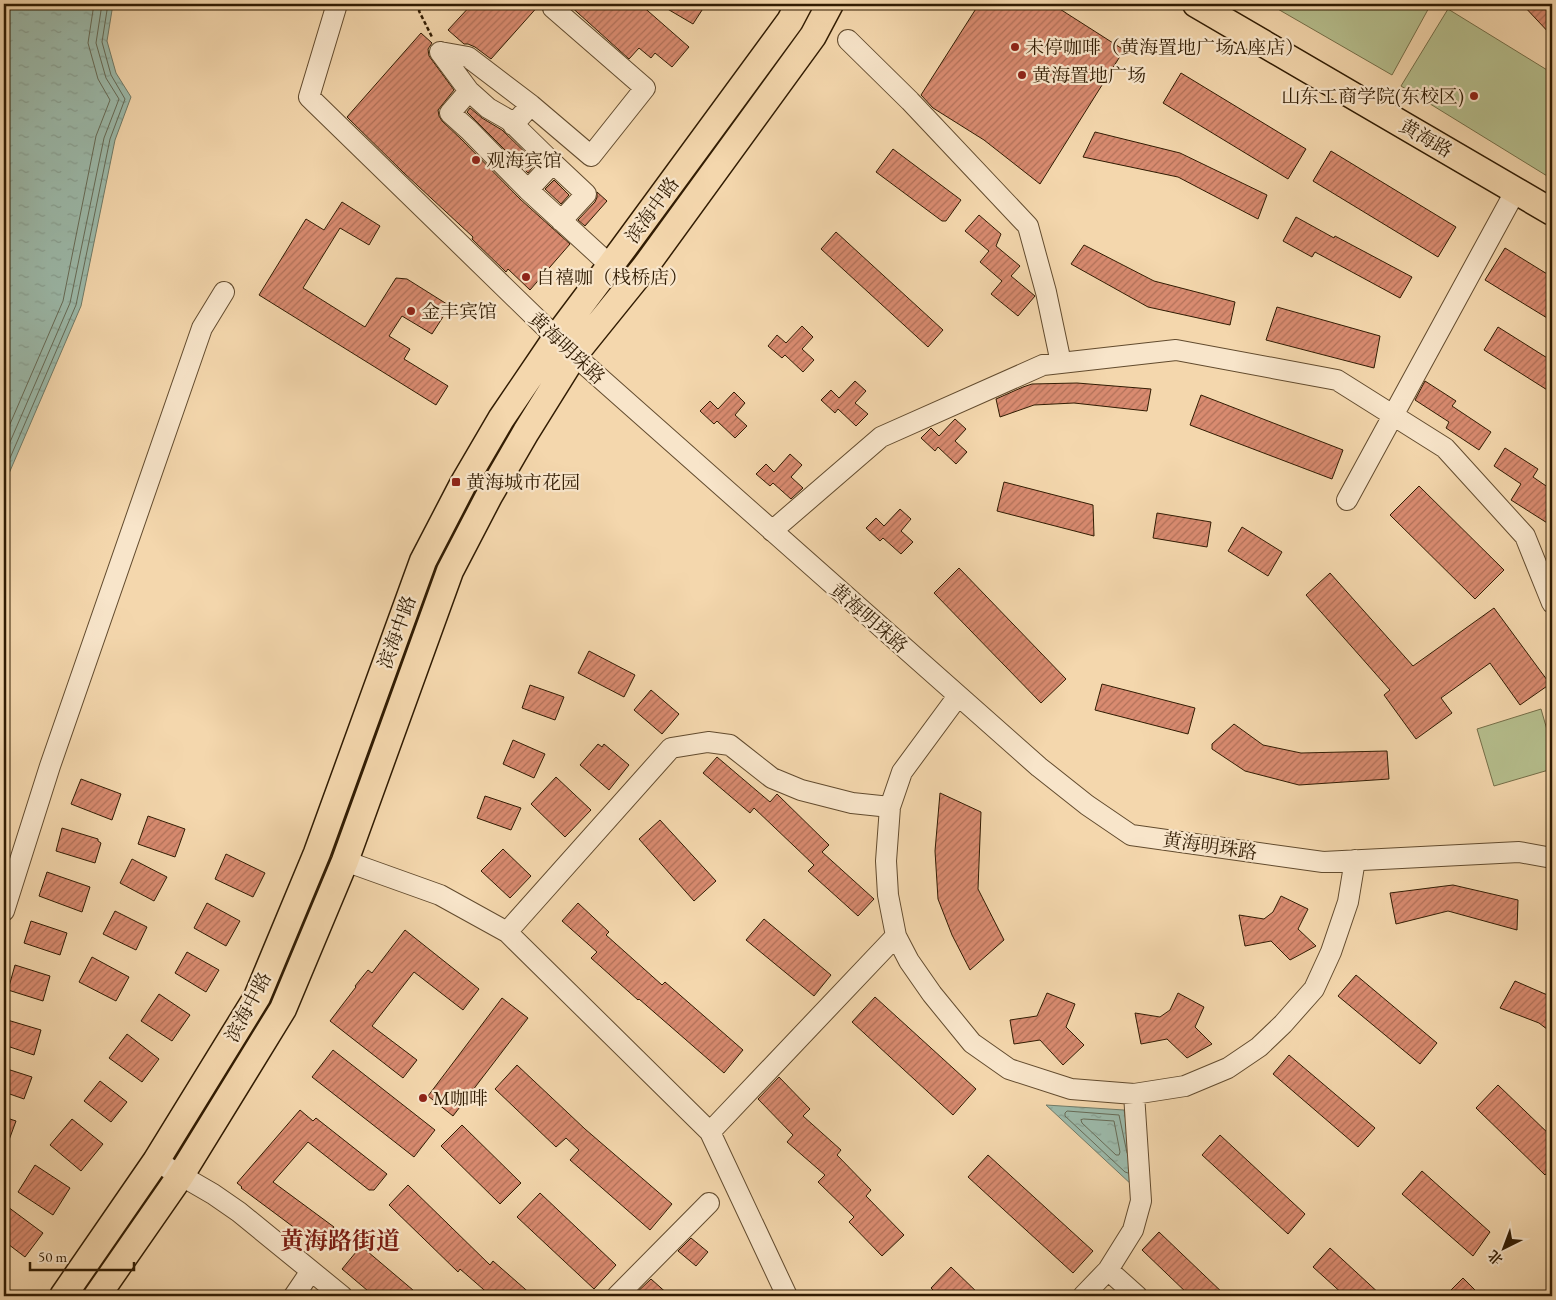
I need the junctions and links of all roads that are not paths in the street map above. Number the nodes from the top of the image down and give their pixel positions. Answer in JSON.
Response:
{"nodes":[{"id":1,"x":337,"y":4,"type":"edge"},
{"id":2,"x":798,"y":4,"type":"edge"},
{"id":3,"x":830,"y":4,"type":"edge"},
{"id":4,"x":1196,"y":4,"type":"edge"},
{"id":5,"x":553,"y":8,"type":"dead end"},
{"id":6,"x":848,"y":40,"type":"dead end"},
{"id":7,"x":468,"y":91,"type":"junction"},
{"id":8,"x":531,"y":105,"type":"junction"},
{"id":9,"x":513,"y":125,"type":"junction"},
{"id":10,"x":552,"y":163,"type":"junction"},
{"id":11,"x":528,"y":190,"type":"junction"},
{"id":12,"x":1516,"y":190,"type":"junction"},
{"id":13,"x":1552,"y":212,"type":"edge"},
{"id":14,"x":561,"y":221,"type":"junction"},
{"id":15,"x":611,"y":266,"type":"junction"},
{"id":16,"x":224,"y":292,"type":"dead end"},
{"id":17,"x":565,"y":347,"type":"junction"},
{"id":18,"x":1061,"y":364,"type":"junction"},
{"id":19,"x":1393,"y":416,"type":"junction"},
{"id":20,"x":1347,"y":500,"type":"dead end"},
{"id":21,"x":772,"y":532,"type":"junction"},
{"id":22,"x":1552,"y":604,"type":"edge"},
{"id":23,"x":958,"y":696,"type":"junction"},
{"id":24,"x":890,"y":807,"type":"junction"},
{"id":25,"x":1552,"y":858,"type":"edge"},
{"id":26,"x":1354,"y":860,"type":"junction"},
{"id":27,"x":345,"y":861,"type":"junction"},
{"id":28,"x":4,"y":911,"type":"edge"},
{"id":29,"x":506,"y":932,"type":"junction"},
{"id":30,"x":896,"y":936,"type":"junction"},
{"id":31,"x":1134,"y":1094,"type":"junction"},
{"id":32,"x":710,"y":1132,"type":"junction"},
{"id":33,"x":156,"y":1161,"type":"junction"},
{"id":34,"x":181,"y":1175,"type":"junction"},
{"id":35,"x":709,"y":1203,"type":"dead end"},
{"id":36,"x":1108,"y":1270,"type":"junction"},
{"id":37,"x":311,"y":1271,"type":"junction"},
{"id":38,"x":63,"y":1296,"type":"edge"},
{"id":39,"x":97,"y":1296,"type":"edge"},
{"id":40,"x":294,"y":1296,"type":"edge"},
{"id":41,"x":342,"y":1296,"type":"edge"},
{"id":42,"x":617,"y":1296,"type":"edge"},
{"id":43,"x":787,"y":1296,"type":"edge"},
{"id":44,"x":1083,"y":1296,"type":"edge"},
{"id":45,"x":1137,"y":1296,"type":"edge"}],
"edges":[{"from":1,"to":17,"type":"street","name":"黄海明珠路"},
{"from":2,"to":15,"type":"main road","name":"滨海中路"},
{"from":3,"to":17,"type":"main road","name":"滨海中路"},
{"from":4,"to":12,"type":"main road","name":"黄海路"},
{"from":5,"to":8,"type":"street"},
{"from":6,"to":18,"type":"street"},
{"from":7,"to":8,"type":"street"},
{"from":7,"to":9,"type":"street"},
{"from":7,"to":11,"type":"street"},
{"from":8,"to":9,"type":"street"},
{"from":9,"to":10,"type":"street"},
{"from":10,"to":11,"type":"street"},
{"from":10,"to":14,"type":"street"},
{"from":11,"to":14,"type":"street"},
{"from":12,"to":13,"type":"main road","name":"黄海路"},
{"from":12,"to":19,"type":"street"},
{"from":14,"to":15,"type":"street"},
{"from":15,"to":17,"type":"main road","name":"滨海中路"},
{"from":16,"to":28,"type":"street"},
{"from":17,"to":21,"type":"street","name":"黄海明珠路"},
{"from":17,"to":27,"type":"main road","name":"滨海中路"},
{"from":17,"to":33,"type":"main road","name":"滨海中路"},
{"from":18,"to":19,"type":"street"},
{"from":18,"to":21,"type":"street"},
{"from":19,"to":20,"type":"street"},
{"from":19,"to":22,"type":"street"},
{"from":21,"to":23,"type":"street","name":"黄海明珠路"},
{"from":23,"to":24,"type":"street"},
{"from":23,"to":26,"type":"street","name":"黄海明珠路"},
{"from":24,"to":29,"type":"street"},
{"from":24,"to":30,"type":"street"},
{"from":25,"to":26,"type":"street","name":"黄海明珠路"},
{"from":26,"to":31,"type":"street"},
{"from":27,"to":29,"type":"street"},
{"from":27,"to":34,"type":"main road","name":"滨海中路"},
{"from":29,"to":32,"type":"street"},
{"from":30,"to":31,"type":"street"},
{"from":30,"to":32,"type":"street"},
{"from":31,"to":36,"type":"street"},
{"from":32,"to":43,"type":"street"},
{"from":33,"to":34,"type":"street"},
{"from":33,"to":38,"type":"main road","name":"滨海中路"},
{"from":34,"to":37,"type":"street"},
{"from":34,"to":39,"type":"main road","name":"滨海中路"},
{"from":35,"to":42,"type":"street"},
{"from":36,"to":44,"type":"street"},
{"from":36,"to":45,"type":"street"},
{"from":37,"to":40,"type":"street"},
{"from":37,"to":41,"type":"street"}]}
